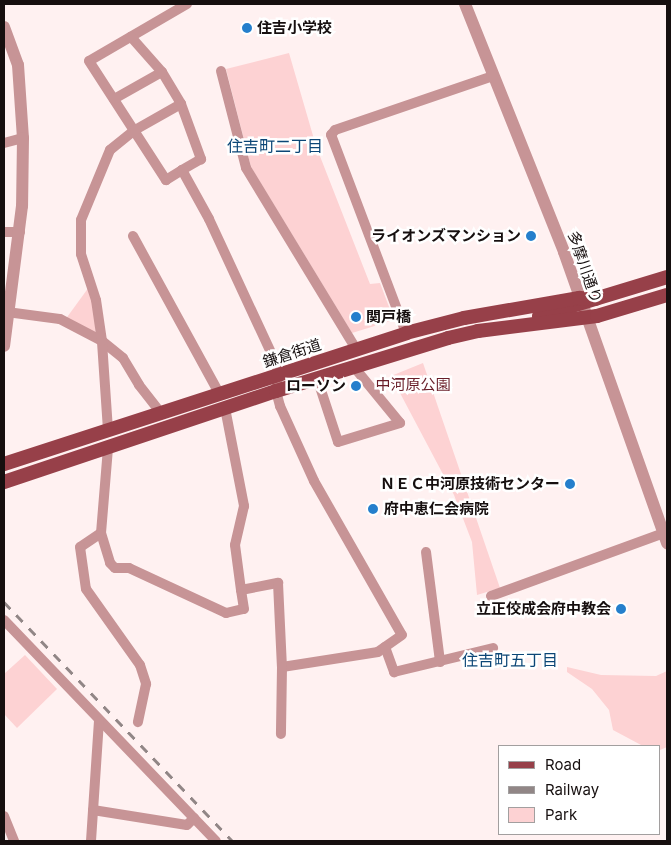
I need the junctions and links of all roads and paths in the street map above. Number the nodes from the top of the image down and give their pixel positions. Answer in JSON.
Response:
{"nodes":[{"id":1,"x":187,"y":4,"type":"edge"},
{"id":2,"x":465,"y":4,"type":"edge"},
{"id":3,"x":4,"y":27,"type":"edge"},
{"id":4,"x":132,"y":37,"type":"junction"},
{"id":5,"x":221,"y":71,"type":"dead end"},
{"id":6,"x":162,"y":72,"type":"junction"},
{"id":7,"x":493,"y":76,"type":"junction"},
{"id":8,"x":114,"y":99,"type":"junction"},
{"id":9,"x":181,"y":104,"type":"junction"},
{"id":10,"x":135,"y":130,"type":"junction"},
{"id":11,"x":23,"y":138,"type":"junction"},
{"id":12,"x":4,"y":143,"type":"edge"},
{"id":13,"x":182,"y":170,"type":"junction"},
{"id":14,"x":4,"y":232,"type":"edge"},
{"id":15,"x":20,"y":232,"type":"junction"},
{"id":16,"x":133,"y":236,"type":"dead end"},
{"id":17,"x":667,"y":277,"type":"edge"},
{"id":18,"x":667,"y":295,"type":"edge"},
{"id":19,"x":580,"y":301,"type":"junction"},
{"id":20,"x":7,"y":312,"type":"junction"},
{"id":21,"x":586,"y":318,"type":"junction"},
{"id":22,"x":478,"y":331,"type":"junction"},
{"id":23,"x":406,"y":333,"type":"junction"},
{"id":24,"x":102,"y":341,"type":"junction"},
{"id":25,"x":4,"y":346,"type":"edge"},
{"id":26,"x":356,"y":349,"type":"junction"},
{"id":27,"x":305,"y":366,"type":"junction"},
{"id":28,"x":354,"y":366,"type":"junction"},
{"id":29,"x":278,"y":375,"type":"junction"},
{"id":30,"x":317,"y":378,"type":"junction"},
{"id":31,"x":276,"y":391,"type":"junction"},
{"id":32,"x":219,"y":392,"type":"junction"},
{"id":33,"x":225,"y":408,"type":"junction"},
{"id":34,"x":160,"y":412,"type":"junction"},
{"id":35,"x":108,"y":430,"type":"junction"},
{"id":36,"x":108,"y":448,"type":"junction"},
{"id":37,"x":4,"y":464,"type":"edge"},
{"id":38,"x":4,"y":482,"type":"edge"},
{"id":39,"x":101,"y":533,"type":"junction"},
{"id":40,"x":665,"y":538,"type":"edge"},
{"id":41,"x":426,"y":552,"type":"dead end"},
{"id":42,"x":242,"y":590,"type":"junction"},
{"id":43,"x":491,"y":596,"type":"dead end"},
{"id":44,"x":4,"y":620,"type":"edge"},
{"id":45,"x":386,"y":647,"type":"junction"},
{"id":46,"x":493,"y":648,"type":"dead end"},
{"id":47,"x":440,"y":662,"type":"junction"},
{"id":48,"x":282,"y":667,"type":"junction"},
{"id":49,"x":99,"y":721,"type":"junction"},
{"id":50,"x":138,"y":722,"type":"dead end"},
{"id":51,"x":281,"y":734,"type":"dead end"},
{"id":52,"x":93,"y":810,"type":"junction"},
{"id":53,"x":4,"y":816,"type":"edge"},
{"id":54,"x":194,"y":818,"type":"junction"},
{"id":55,"x":14,"y":841,"type":"edge"},
{"id":56,"x":91,"y":841,"type":"edge"},
{"id":57,"x":216,"y":841,"type":"edge"}],
"edges":[{"from":1,"to":4,"type":"street"},
{"from":2,"to":7,"type":"street","name":"多摩川通り"},
{"from":3,"to":11,"type":"street"},
{"from":4,"to":6,"type":"street"},
{"from":4,"to":8,"type":"street"},
{"from":5,"to":26,"type":"street"},
{"from":6,"to":8,"type":"street"},
{"from":6,"to":9,"type":"street"},
{"from":7,"to":19,"type":"street","name":"多摩川通り"},
{"from":7,"to":23,"type":"street"},
{"from":8,"to":10,"type":"street"},
{"from":9,"to":10,"type":"street"},
{"from":9,"to":13,"type":"street"},
{"from":10,"to":13,"type":"street"},
{"from":10,"to":24,"type":"street"},
{"from":11,"to":12,"type":"street"},
{"from":11,"to":15,"type":"street"},
{"from":13,"to":29,"type":"street"},
{"from":14,"to":15,"type":"street"},
{"from":15,"to":20,"type":"street"},
{"from":16,"to":32,"type":"street"},
{"from":17,"to":19,"type":"main road","name":"鎌倉街道"},
{"from":18,"to":21,"type":"main road","name":"鎌倉街道"},
{"from":19,"to":21,"type":"street","name":"多摩川通り"},
{"from":19,"to":22,"type":"main road","name":"鎌倉街道"},
{"from":19,"to":23,"type":"main road","name":"鎌倉街道"},
{"from":20,"to":24,"type":"street"},
{"from":20,"to":25,"type":"street"},
{"from":21,"to":22,"type":"main road","name":"鎌倉街道"},
{"from":21,"to":40,"type":"street","name":"多摩川通り"},
{"from":22,"to":28,"type":"main road","name":"鎌倉街道"},
{"from":23,"to":26,"type":"main road","name":"鎌倉街道"},
{"from":24,"to":34,"type":"street"},
{"from":24,"to":35,"type":"street"},
{"from":26,"to":27,"type":"main road","name":"鎌倉街道"},
{"from":27,"to":29,"type":"main road","name":"鎌倉街道"},
{"from":27,"to":30,"type":"main road"},
{"from":28,"to":30,"type":"main road","name":"鎌倉街道"},
{"from":28,"to":30,"type":"street"},
{"from":29,"to":31,"type":"street"},
{"from":29,"to":32,"type":"main road","name":"鎌倉街道"},
{"from":30,"to":31,"type":"main road","name":"鎌倉街道"},
{"from":31,"to":33,"type":"main road","name":"鎌倉街道"},
{"from":31,"to":45,"type":"street"},
{"from":32,"to":34,"type":"main road","name":"鎌倉街道"},
{"from":33,"to":36,"type":"main road","name":"鎌倉街道"},
{"from":33,"to":42,"type":"street"},
{"from":34,"to":35,"type":"main road","name":"鎌倉街道"},
{"from":35,"to":37,"type":"main road","name":"鎌倉街道"},
{"from":36,"to":38,"type":"main road","name":"鎌倉街道"},
{"from":36,"to":39,"type":"street"},
{"from":39,"to":42,"type":"street"},
{"from":39,"to":50,"type":"street"},
{"from":40,"to":43,"type":"street"},
{"from":41,"to":47,"type":"street"},
{"from":42,"to":48,"type":"street"},
{"from":44,"to":49,"type":"street"},
{"from":45,"to":47,"type":"street"},
{"from":45,"to":48,"type":"street"},
{"from":46,"to":47,"type":"street"},
{"from":48,"to":51,"type":"street"},
{"from":49,"to":52,"type":"street"},
{"from":49,"to":54,"type":"street"},
{"from":52,"to":54,"type":"street"},
{"from":52,"to":56,"type":"street"},
{"from":53,"to":55,"type":"street"},
{"from":54,"to":57,"type":"street"}]}
